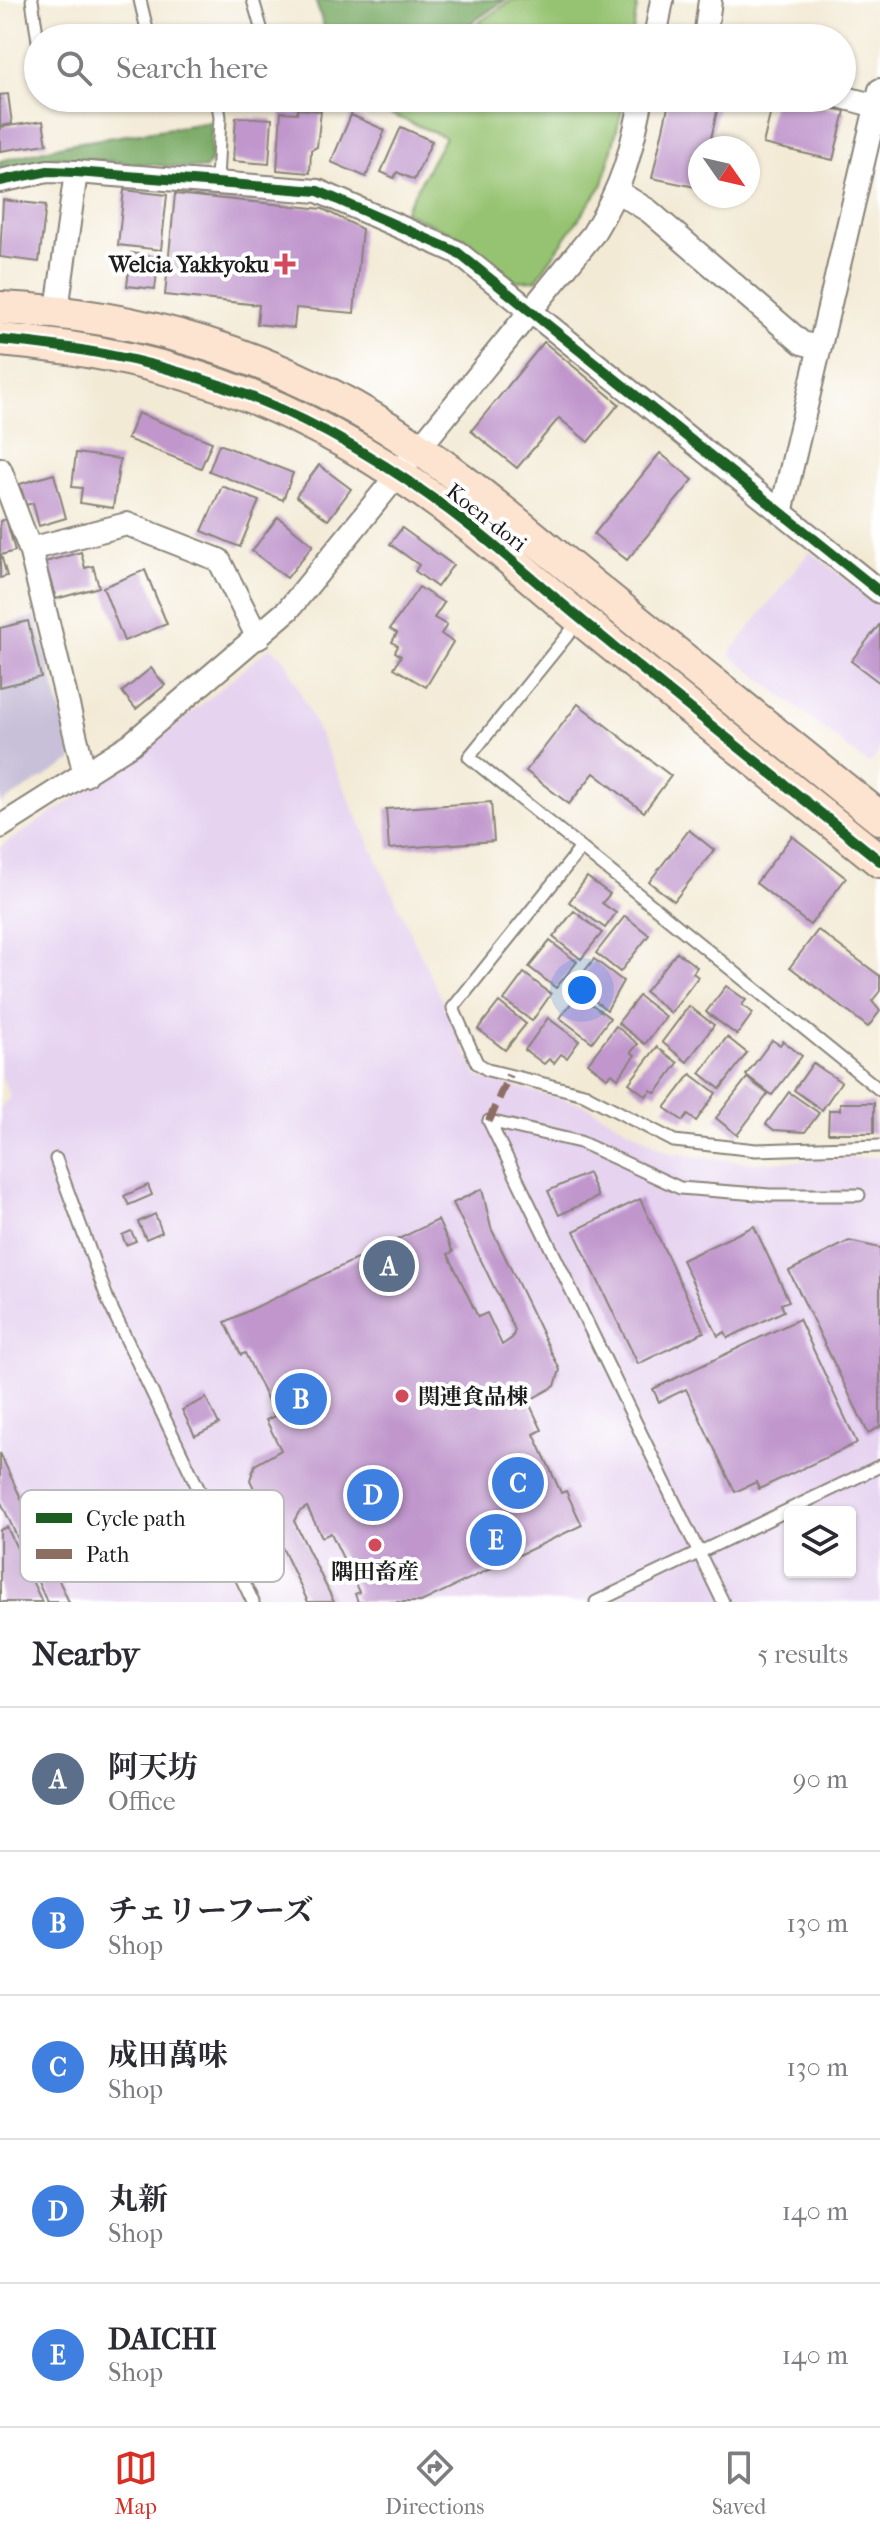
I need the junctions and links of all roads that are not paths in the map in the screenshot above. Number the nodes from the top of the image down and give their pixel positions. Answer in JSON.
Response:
{"nodes":[{"id":1,"x":32,"y":0,"type":"edge"},
{"id":2,"x":140,"y":0,"type":"edge"},
{"id":3,"x":253,"y":0,"type":"edge"},
{"id":4,"x":662,"y":0,"type":"edge"},
{"id":5,"x":710,"y":0,"type":"edge"},
{"id":6,"x":36,"y":24,"type":"edge"},
{"id":7,"x":146,"y":24,"type":"edge"},
{"id":8,"x":260,"y":24,"type":"edge"},
{"id":9,"x":658,"y":24,"type":"edge"},
{"id":10,"x":707,"y":24,"type":"edge"},
{"id":11,"x":856,"y":99,"type":"edge"},
{"id":12,"x":879,"y":101,"type":"edge"},
{"id":13,"x":219,"y":112,"type":"edge"},
{"id":14,"x":638,"y":112,"type":"edge"},
{"id":15,"x":76,"y":172,"type":"junction"},
{"id":16,"x":0,"y":181,"type":"edge"},
{"id":17,"x":217,"y":182,"type":"junction"},
{"id":18,"x":618,"y":192,"type":"junction"},
{"id":19,"x":0,"y":308,"type":"edge"},
{"id":20,"x":531,"y":309,"type":"junction"},
{"id":21,"x":57,"y":310,"type":"junction"},
{"id":22,"x":0,"y":340,"type":"edge"},
{"id":23,"x":818,"y":347,"type":"junction"},
{"id":24,"x":418,"y":448,"type":"junction"},
{"id":25,"x":0,"y":469,"type":"edge"},
{"id":26,"x":397,"y":474,"type":"junction"},
{"id":27,"x":781,"y":513,"type":"junction"},
{"id":28,"x":30,"y":549,"type":"junction"},
{"id":29,"x":880,"y":592,"type":"edge"},
{"id":30,"x":581,"y":619,"type":"junction"},
{"id":31,"x":258,"y":638,"type":"junction"},
{"id":32,"x":85,"y":775,"type":"junction"},
{"id":33,"x":880,"y":818,"type":"edge"},
{"id":34,"x":0,"y":827,"type":"edge"},
{"id":35,"x":581,"y":848,"type":"junction"},
{"id":36,"x":880,"y":861,"type":"edge"},
{"id":37,"x":880,"y":1090,"type":"edge"},
{"id":38,"x":880,"y":1146,"type":"edge"},
{"id":39,"x":56,"y":1159,"type":"dead end"},
{"id":40,"x":859,"y":1195,"type":"dead end"},
{"id":41,"x":880,"y":1466,"type":"edge"},
{"id":42,"x":199,"y":1490,"type":"edge"},
{"id":43,"x":698,"y":1553,"type":"junction"},
{"id":44,"x":243,"y":1582,"type":"edge"},
{"id":45,"x":253,"y":1602,"type":"edge"},
{"id":46,"x":596,"y":1602,"type":"edge"},
{"id":47,"x":723,"y":1602,"type":"edge"}],
"edges":[{"from":1,"to":6,"type":"lane"},
{"from":2,"to":7,"type":"lane"},
{"from":3,"to":8,"type":"lane"},
{"from":4,"to":9,"type":"street"},
{"from":5,"to":10,"type":"street"},
{"from":11,"to":12,"type":"street"},
{"from":12,"to":23,"type":"street"},
{"from":13,"to":17,"type":"lane"},
{"from":14,"to":18,"type":"street"},
{"from":15,"to":16,"type":"street"},
{"from":15,"to":17,"type":"street"},
{"from":15,"to":21,"type":"street"},
{"from":17,"to":20,"type":"street"},
{"from":18,"to":20,"type":"street"},
{"from":18,"to":23,"type":"street"},
{"from":19,"to":21,"type":"street","name":"Koen-dori"},
{"from":20,"to":24,"type":"street"},
{"from":20,"to":27,"type":"street"},
{"from":21,"to":24,"type":"street","name":"Koen-dori"},
{"from":22,"to":26,"type":"street","name":"Koen-dori"},
{"from":23,"to":27,"type":"street"},
{"from":24,"to":26,"type":"street"},
{"from":24,"to":33,"type":"street","name":"Koen-dori"},
{"from":25,"to":28,"type":"street"},
{"from":26,"to":30,"type":"street","name":"Koen-dori"},
{"from":26,"to":31,"type":"street"},
{"from":27,"to":29,"type":"street"},
{"from":28,"to":31,"type":"street"},
{"from":28,"to":32,"type":"street"},
{"from":30,"to":35,"type":"lane"},
{"from":30,"to":36,"type":"street","name":"Koen-dori"},
{"from":31,"to":32,"type":"street"},
{"from":32,"to":34,"type":"street"},
{"from":35,"to":37,"type":"lane"},
{"from":35,"to":38,"type":"lane"},
{"from":39,"to":42,"type":"lane"},
{"from":40,"to":43,"type":"lane"},
{"from":41,"to":43,"type":"lane"},
{"from":43,"to":46,"type":"lane"},
{"from":43,"to":47,"type":"lane"},
{"from":44,"to":45,"type":"lane"}]}
